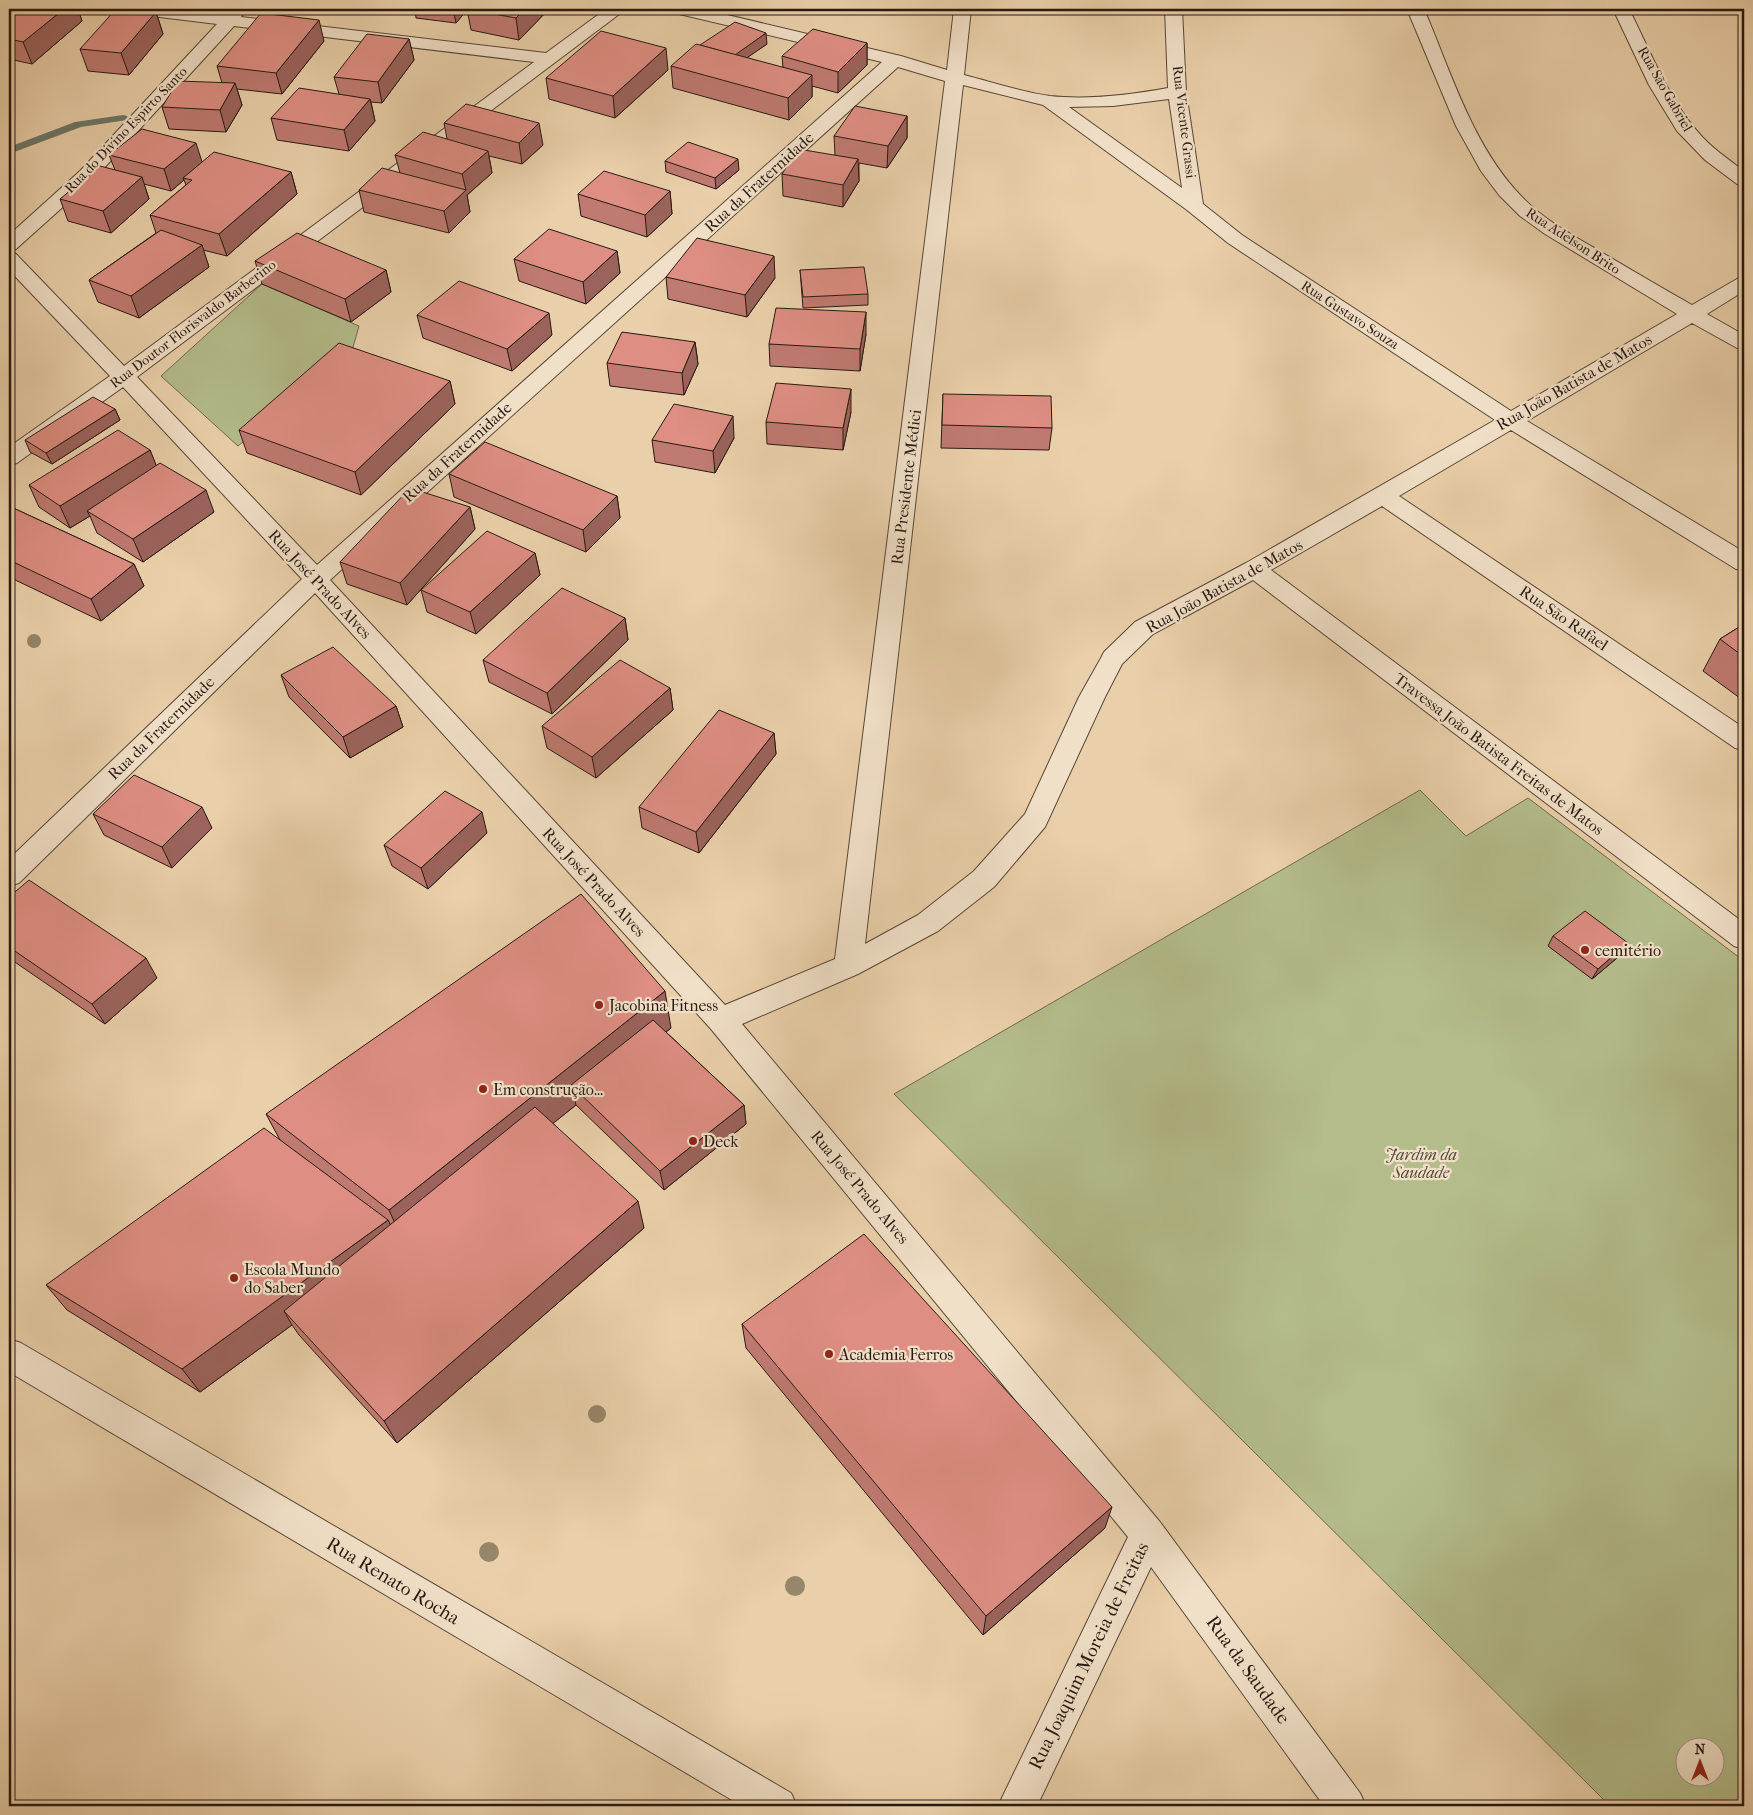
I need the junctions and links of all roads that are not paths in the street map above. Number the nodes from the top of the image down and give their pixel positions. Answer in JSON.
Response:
{"nodes":[{"id":1,"x":135,"y":9,"type":"edge"},
{"id":2,"x":617,"y":9,"type":"edge"},
{"id":3,"x":681,"y":9,"type":"edge"},
{"id":4,"x":963,"y":9,"type":"edge"},
{"id":5,"x":1174,"y":9,"type":"edge"},
{"id":6,"x":1416,"y":9,"type":"edge"},
{"id":7,"x":1621,"y":9,"type":"edge"},
{"id":8,"x":234,"y":14,"type":"edge"},
{"id":9,"x":550,"y":59,"type":"junction"},
{"id":10,"x":895,"y":60,"type":"junction"},
{"id":11,"x":955,"y":78,"type":"junction"},
{"id":12,"x":1177,"y":92,"type":"junction"},
{"id":13,"x":1049,"y":101,"type":"junction"},
{"id":14,"x":1744,"y":180,"type":"edge"},
{"id":15,"x":1194,"y":206,"type":"junction"},
{"id":16,"x":9,"y":246,"type":"edge"},
{"id":17,"x":9,"y":258,"type":"edge"},
{"id":18,"x":1744,"y":283,"type":"edge"},
{"id":19,"x":1690,"y":314,"type":"junction"},
{"id":20,"x":1744,"y":343,"type":"edge"},
{"id":21,"x":124,"y":376,"type":"junction"},
{"id":22,"x":1510,"y":420,"type":"junction"},
{"id":23,"x":9,"y":458,"type":"edge"},
{"id":24,"x":1383,"y":496,"type":"junction"},
{"id":25,"x":1744,"y":563,"type":"edge"},
{"id":26,"x":1254,"y":570,"type":"junction"},
{"id":27,"x":316,"y":579,"type":"junction"},
{"id":28,"x":1744,"y":741,"type":"edge"},
{"id":29,"x":9,"y":876,"type":"edge"},
{"id":30,"x":1744,"y":938,"type":"edge"},
{"id":31,"x":848,"y":966,"type":"junction"},
{"id":32,"x":720,"y":1020,"type":"junction"},
{"id":33,"x":9,"y":1354,"type":"edge"},
{"id":34,"x":1148,"y":1534,"type":"junction"},
{"id":35,"x":778,"y":1806,"type":"edge"},
{"id":36,"x":1016,"y":1806,"type":"edge"},
{"id":37,"x":1347,"y":1806,"type":"edge"}],
"edges":[{"from":1,"to":8,"type":"street"},
{"from":2,"to":9,"type":"street","name":"Rua Doutor Florisvaldo Barberino"},
{"from":3,"to":10,"type":"street","name":"Rua Gustavo Souza"},
{"from":4,"to":11,"type":"street","name":"Rua Presidente Médici"},
{"from":5,"to":12,"type":"street","name":"Rua Vicente Grassi"},
{"from":6,"to":19,"type":"street","name":"Rua Adelson Brito"},
{"from":7,"to":14,"type":"street","name":"Rua São Gabriel"},
{"from":8,"to":9,"type":"street"},
{"from":8,"to":16,"type":"street","name":"Rua do Divino Espirto Santo"},
{"from":9,"to":21,"type":"street","name":"Rua Doutor Florisvaldo Barberino"},
{"from":10,"to":11,"type":"street","name":"Rua Gustavo Souza"},
{"from":10,"to":27,"type":"street","name":"Rua da Fraternidade"},
{"from":11,"to":13,"type":"street","name":"Rua Gustavo Souza"},
{"from":11,"to":31,"type":"street","name":"Rua Presidente Médici"},
{"from":12,"to":13,"type":"street"},
{"from":12,"to":15,"type":"street","name":"Rua Vicente Grassi"},
{"from":13,"to":15,"type":"street","name":"Rua Gustavo Souza"},
{"from":15,"to":22,"type":"street","name":"Rua Gustavo Souza"},
{"from":17,"to":21,"type":"street","name":"Rua José Prado Alves"},
{"from":18,"to":19,"type":"street","name":"Rua João Batista de Matos"},
{"from":19,"to":20,"type":"street","name":"Rua Adelson Brito"},
{"from":19,"to":22,"type":"street","name":"Rua João Batista de Matos"},
{"from":21,"to":23,"type":"street","name":"Rua Doutor Florisvaldo Barberino"},
{"from":21,"to":27,"type":"street","name":"Rua José Prado Alves"},
{"from":22,"to":24,"type":"street","name":"Rua João Batista de Matos"},
{"from":22,"to":25,"type":"street","name":"Rua Gustavo Souza"},
{"from":24,"to":26,"type":"street","name":"Rua João Batista de Matos"},
{"from":24,"to":28,"type":"street","name":"Rua São Rafael"},
{"from":26,"to":30,"type":"street","name":"Travessa João Batista Freitas de Matos"},
{"from":26,"to":31,"type":"street","name":"Rua João Batista de Matos"},
{"from":27,"to":29,"type":"street","name":"Rua da Fraternidade"},
{"from":27,"to":32,"type":"street","name":"Rua José Prado Alves"},
{"from":31,"to":32,"type":"street","name":"Rua João Batista de Matos"},
{"from":32,"to":34,"type":"street","name":"Rua José Prado Alves"},
{"from":33,"to":35,"type":"street","name":"Rua Renato Rocha"},
{"from":34,"to":36,"type":"street","name":"Rua Joaquim Moreia de Freitas"},
{"from":34,"to":37,"type":"street","name":"Rua da Saudade"}]}
